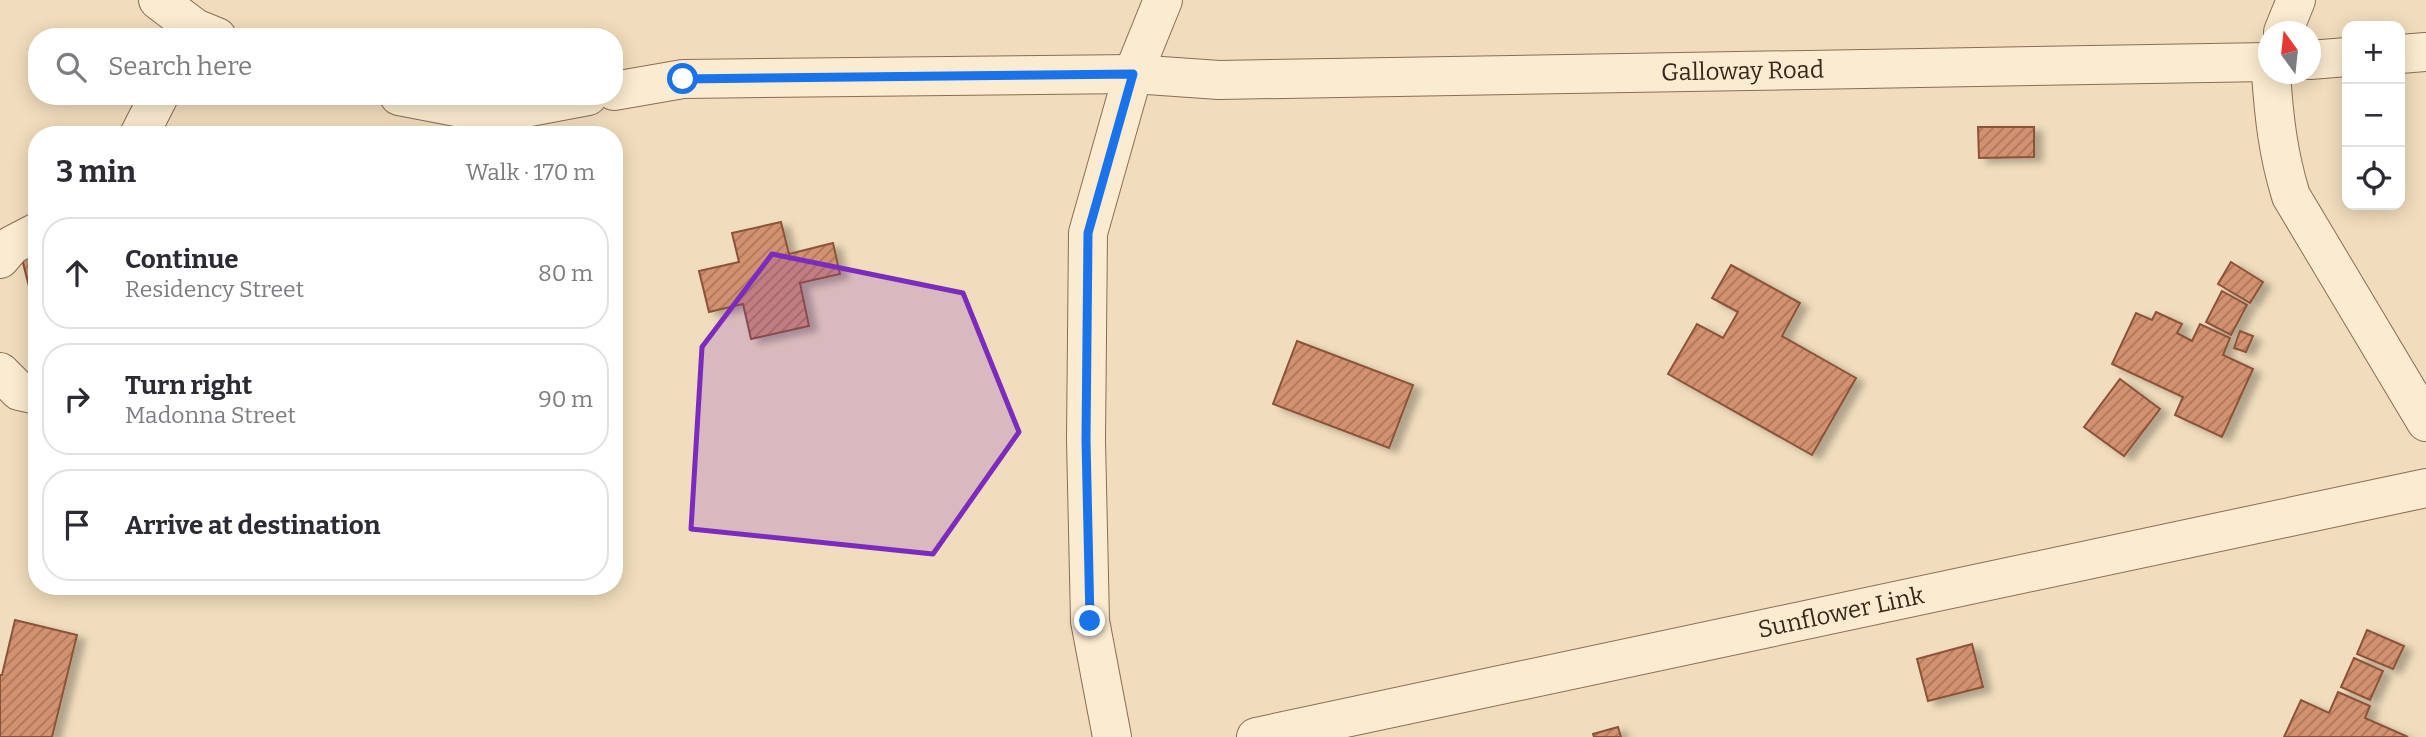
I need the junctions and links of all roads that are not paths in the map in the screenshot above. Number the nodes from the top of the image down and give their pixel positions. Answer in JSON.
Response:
{"nodes":[{"id":1,"x":158,"y":0,"type":"edge"},
{"id":2,"x":1163,"y":0,"type":"edge"},
{"id":3,"x":2296,"y":0,"type":"edge"},
{"id":4,"x":2287,"y":21,"type":"edge"},
{"id":5,"x":193,"y":28,"type":"edge"},
{"id":6,"x":2426,"y":52,"type":"edge"},
{"id":7,"x":2405,"y":54,"type":"edge"},
{"id":8,"x":2342,"y":57,"type":"edge"},
{"id":9,"x":2321,"y":59,"type":"edge"},
{"id":10,"x":2258,"y":62,"type":"edge"},
{"id":11,"x":1133,"y":74,"type":"junction"},
{"id":12,"x":2272,"y":84,"type":"edge"},
{"id":13,"x":623,"y":89,"type":"edge"},
{"id":14,"x":154,"y":105,"type":"edge"},
{"id":15,"x":446,"y":105,"type":"edge"},
{"id":16,"x":541,"y":105,"type":"edge"},
{"id":17,"x":144,"y":126,"type":"edge"},
{"id":18,"x":28,"y":237,"type":"edge"},
{"id":19,"x":0,"y":259,"type":"edge"},
{"id":20,"x":0,"y":372,"type":"edge"},
{"id":21,"x":28,"y":393,"type":"edge"},
{"id":22,"x":2426,"y":422,"type":"edge"},
{"id":23,"x":2426,"y":488,"type":"edge"},
{"id":24,"x":1112,"y":737,"type":"edge"},
{"id":25,"x":1256,"y":737,"type":"edge"}],
"edges":[{"from":1,"to":5,"type":"street"},
{"from":2,"to":11,"type":"street"},
{"from":3,"to":4,"type":"street"},
{"from":6,"to":7,"type":"street"},
{"from":8,"to":9,"type":"street"},
{"from":10,"to":11,"type":"street","name":"Galloway Road"},
{"from":11,"to":13,"type":"street","name":"Galloway Road"},
{"from":11,"to":24,"type":"street"},
{"from":12,"to":22,"type":"street"},
{"from":14,"to":17,"type":"street"},
{"from":15,"to":16,"type":"street"},
{"from":18,"to":19,"type":"street"},
{"from":20,"to":21,"type":"street"},
{"from":23,"to":25,"type":"street","name":"Sunflower Link"}]}
